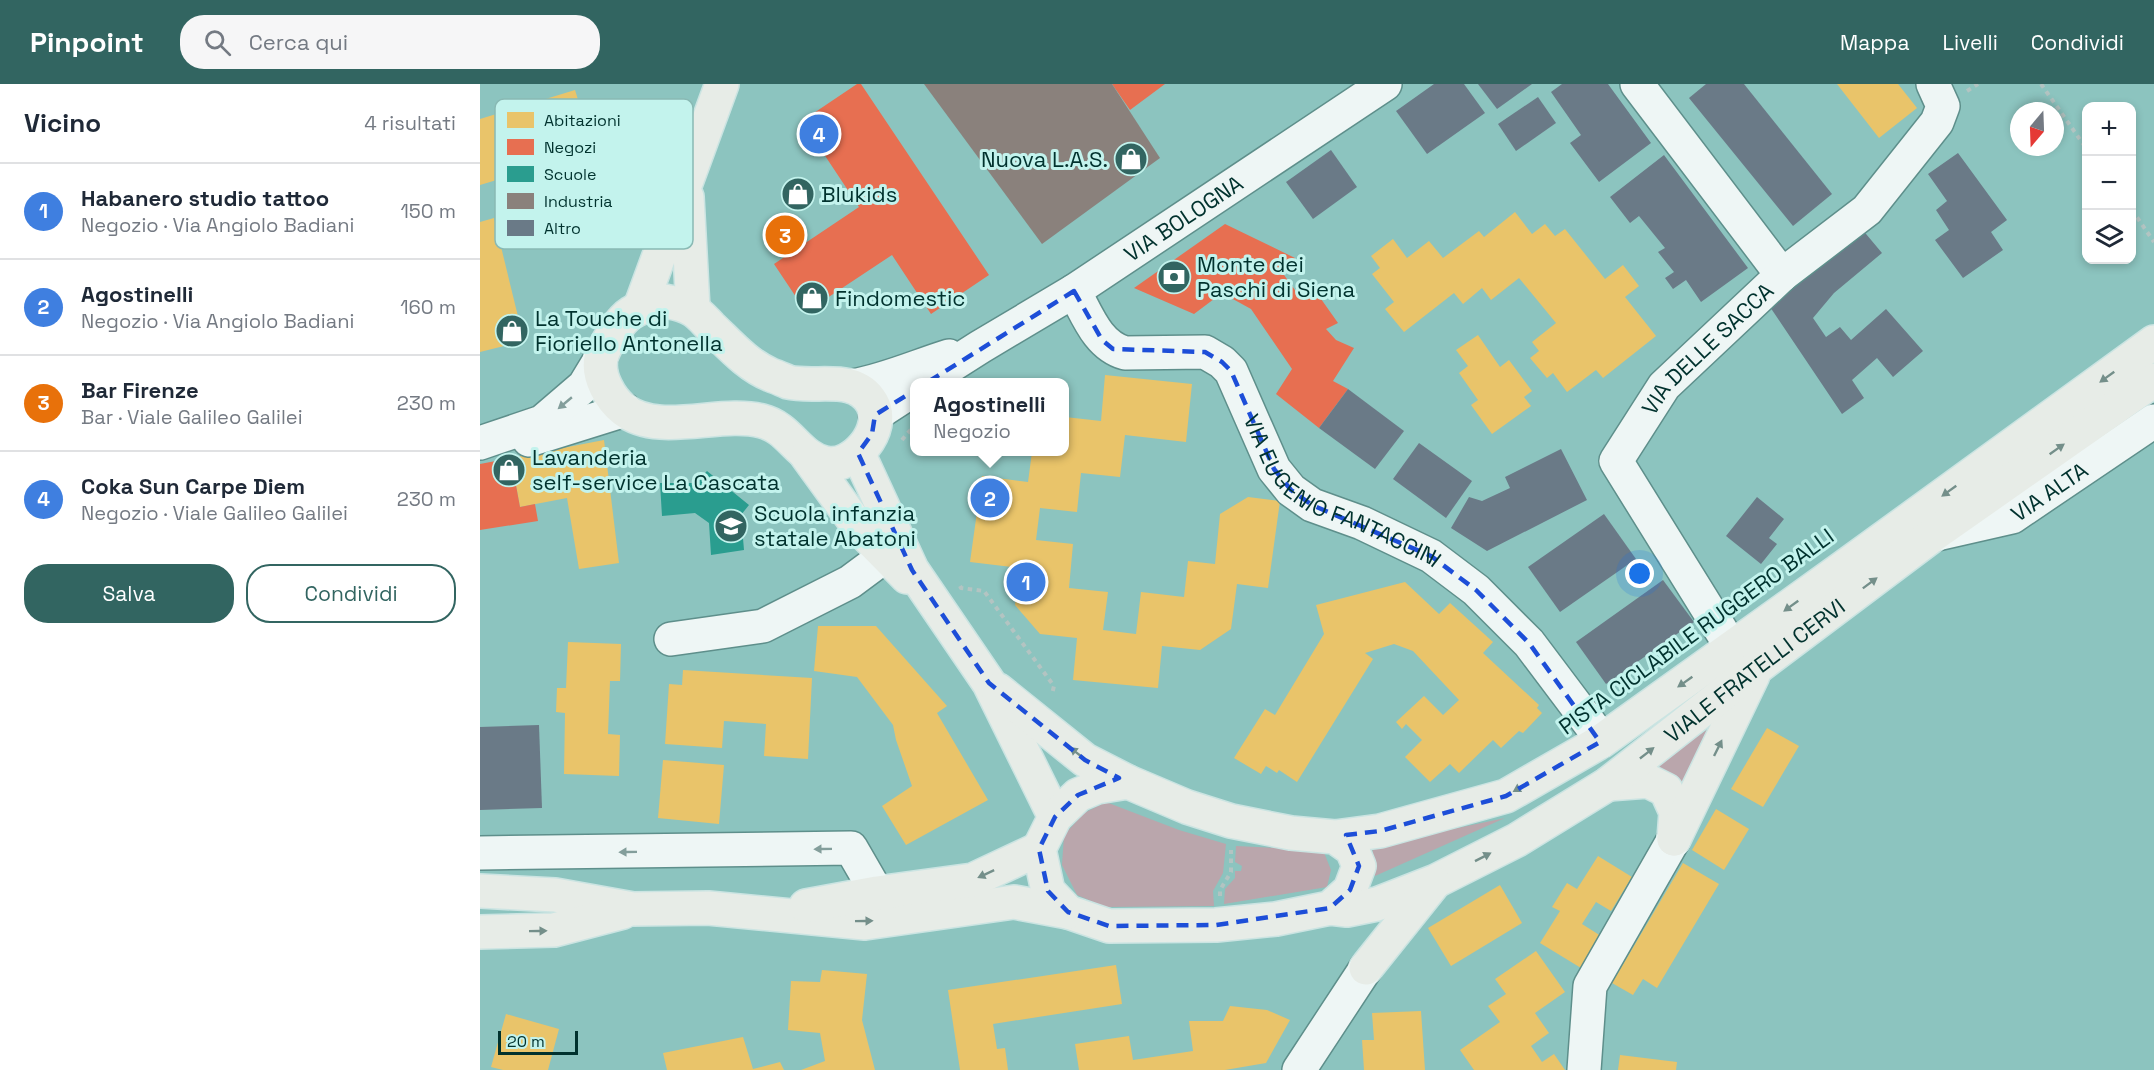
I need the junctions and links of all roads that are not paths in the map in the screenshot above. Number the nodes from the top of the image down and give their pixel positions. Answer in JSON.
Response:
{"nodes":[{"id":1,"x":722,"y":84,"type":"edge"},
{"id":2,"x":1384,"y":84,"type":"edge"},
{"id":3,"x":1637,"y":84,"type":"edge"},
{"id":4,"x":1933,"y":84,"type":"edge"},
{"id":5,"x":693,"y":164,"type":"edge"},
{"id":6,"x":662,"y":249,"type":"edge"},
{"id":7,"x":690,"y":249,"type":"edge"},
{"id":8,"x":1782,"y":275,"type":"junction"},
{"id":9,"x":1074,"y":291,"type":"junction"},
{"id":10,"x":640,"y":308,"type":"junction"},
{"id":11,"x":693,"y":309,"type":"junction"},
{"id":12,"x":2154,"y":342,"type":"edge"},
{"id":13,"x":980,"y":347,"type":"junction"},
{"id":14,"x":601,"y":358,"type":"junction"},
{"id":15,"x":931,"y":378,"type":"edge"},
{"id":16,"x":2154,"y":380,"type":"edge"},
{"id":17,"x":853,"y":386,"type":"junction"},
{"id":18,"x":910,"y":392,"type":"edge"},
{"id":19,"x":625,"y":411,"type":"junction"},
{"id":20,"x":875,"y":415,"type":"junction"},
{"id":21,"x":2154,"y":421,"type":"edge"},
{"id":22,"x":480,"y":445,"type":"edge"},
{"id":23,"x":858,"y":453,"type":"junction"},
{"id":24,"x":807,"y":456,"type":"junction"},
{"id":25,"x":1933,"y":535,"type":"junction"},
{"id":26,"x":885,"y":556,"type":"junction"},
{"id":27,"x":934,"y":604,"type":"junction"},
{"id":28,"x":671,"y":639,"type":"dead end"},
{"id":29,"x":1744,"y":658,"type":"junction"},
{"id":30,"x":989,"y":683,"type":"junction"},
{"id":31,"x":1600,"y":742,"type":"junction"},
{"id":32,"x":1128,"y":782,"type":"junction"},
{"id":33,"x":1608,"y":784,"type":"junction"},
{"id":34,"x":1055,"y":817,"type":"junction"},
{"id":35,"x":1335,"y":837,"type":"junction"},
{"id":36,"x":1674,"y":839,"type":"junction"},
{"id":37,"x":1039,"y":849,"type":"junction"},
{"id":38,"x":480,"y":853,"type":"edge"},
{"id":39,"x":567,"y":854,"type":"junction"},
{"id":40,"x":1359,"y":866,"type":"junction"},
{"id":41,"x":1436,"y":880,"type":"junction"},
{"id":42,"x":480,"y":891,"type":"edge"},
{"id":43,"x":877,"y":893,"type":"junction"},
{"id":44,"x":555,"y":895,"type":"junction"},
{"id":45,"x":1351,"y":907,"type":"junction"},
{"id":46,"x":633,"y":909,"type":"junction"},
{"id":47,"x":1068,"y":912,"type":"junction"},
{"id":48,"x":764,"y":914,"type":"junction"},
{"id":49,"x":480,"y":932,"type":"edge"},
{"id":50,"x":1366,"y":968,"type":"junction"},
{"id":51,"x":1299,"y":1070,"type":"edge"},
{"id":52,"x":1584,"y":1070,"type":"edge"}],
"edges":[{"from":1,"to":5,"type":"main road"},
{"from":2,"to":9,"type":"street","name":"VIA BOLOGNA"},
{"from":3,"to":8,"type":"street"},
{"from":4,"to":8,"type":"street","name":"VIA DELLE SACCA"},
{"from":6,"to":10,"type":"main road"},
{"from":7,"to":11,"type":"main road"},
{"from":8,"to":29,"type":"street","name":"VIA DELLE SACCA"},
{"from":9,"to":13,"type":"street","name":"VIA BOLOGNA"},
{"from":9,"to":31,"type":"street","name":"VIA EUGENIO FANTACCINI"},
{"from":10,"to":11,"type":"main road"},
{"from":10,"to":14,"type":"main road"},
{"from":11,"to":17,"type":"main road"},
{"from":12,"to":29,"type":"main road","name":"VIALE FRATELLI CERVI","one_way":true},
{"from":13,"to":15,"type":"street"},
{"from":13,"to":17,"type":"street"},
{"from":14,"to":19,"type":"main road"},
{"from":14,"to":22,"type":"street","one_way":true},
{"from":25,"to":16,"type":"main road","name":"VIALE FRATELLI CERVI","one_way":true},
{"from":17,"to":20,"type":"main road"},
{"from":18,"to":20,"type":"street"},
{"from":19,"to":22,"type":"street"},
{"from":19,"to":24,"type":"main road"},
{"from":20,"to":23,"type":"main road"},
{"from":21,"to":25,"type":"street","name":"VIA ALTA"},
{"from":23,"to":24,"type":"main road"},
{"from":23,"to":27,"type":"main road"},
{"from":24,"to":26,"type":"main road"},
{"from":29,"to":25,"type":"main road","name":"VIALE FRATELLI CERVI","one_way":true},
{"from":26,"to":27,"type":"main road"},
{"from":26,"to":28,"type":"street"},
{"from":27,"to":30,"type":"main road"},
{"from":29,"to":31,"type":"main road","name":"VIALE FRATELLI CERVI","one_way":true},
{"from":33,"to":29,"type":"main road","name":"VIALE FRATELLI CERVI","one_way":true},
{"from":36,"to":29,"type":"main road","one_way":true},
{"from":32,"to":30,"type":"main road","name":"VIALE FRATELLI CERVI","one_way":true},
{"from":30,"to":34,"type":"main road"},
{"from":31,"to":35,"type":"main road","name":"VIALE FRATELLI CERVI","one_way":true},
{"from":32,"to":34,"type":"main road"},
{"from":32,"to":35,"type":"main road","name":"VIALE FRATELLI CERVI"},
{"from":33,"to":36,"type":"main road"},
{"from":41,"to":33,"type":"main road","name":"VIALE FRATELLI CERVI","one_way":true},
{"from":34,"to":37,"type":"main road"},
{"from":35,"to":40,"type":"main road"},
{"from":36,"to":52,"type":"street"},
{"from":37,"to":43,"type":"main road","one_way":true},
{"from":37,"to":47,"type":"main road","name":"VIALE FRATELLI CERVI"},
{"from":38,"to":39,"type":"street"},
{"from":43,"to":39,"type":"street","one_way":true},
{"from":39,"to":44,"type":"street"},
{"from":40,"to":45,"type":"main road"},
{"from":40,"to":45,"type":"main road"},
{"from":41,"to":45,"type":"main road","name":"VIALE FRATELLI CERVI"},
{"from":41,"to":50,"type":"main road"},
{"from":42,"to":44,"type":"main road"},
{"from":43,"to":48,"type":"main road"},
{"from":44,"to":46,"type":"main road"},
{"from":45,"to":47,"type":"main road","name":"VIALE FRATELLI CERVI"},
{"from":45,"to":50,"type":"main road"},
{"from":46,"to":48,"type":"main road"},
{"from":49,"to":46,"type":"main road","one_way":true},
{"from":48,"to":47,"type":"main road","one_way":true},
{"from":50,"to":51,"type":"street"}]}
